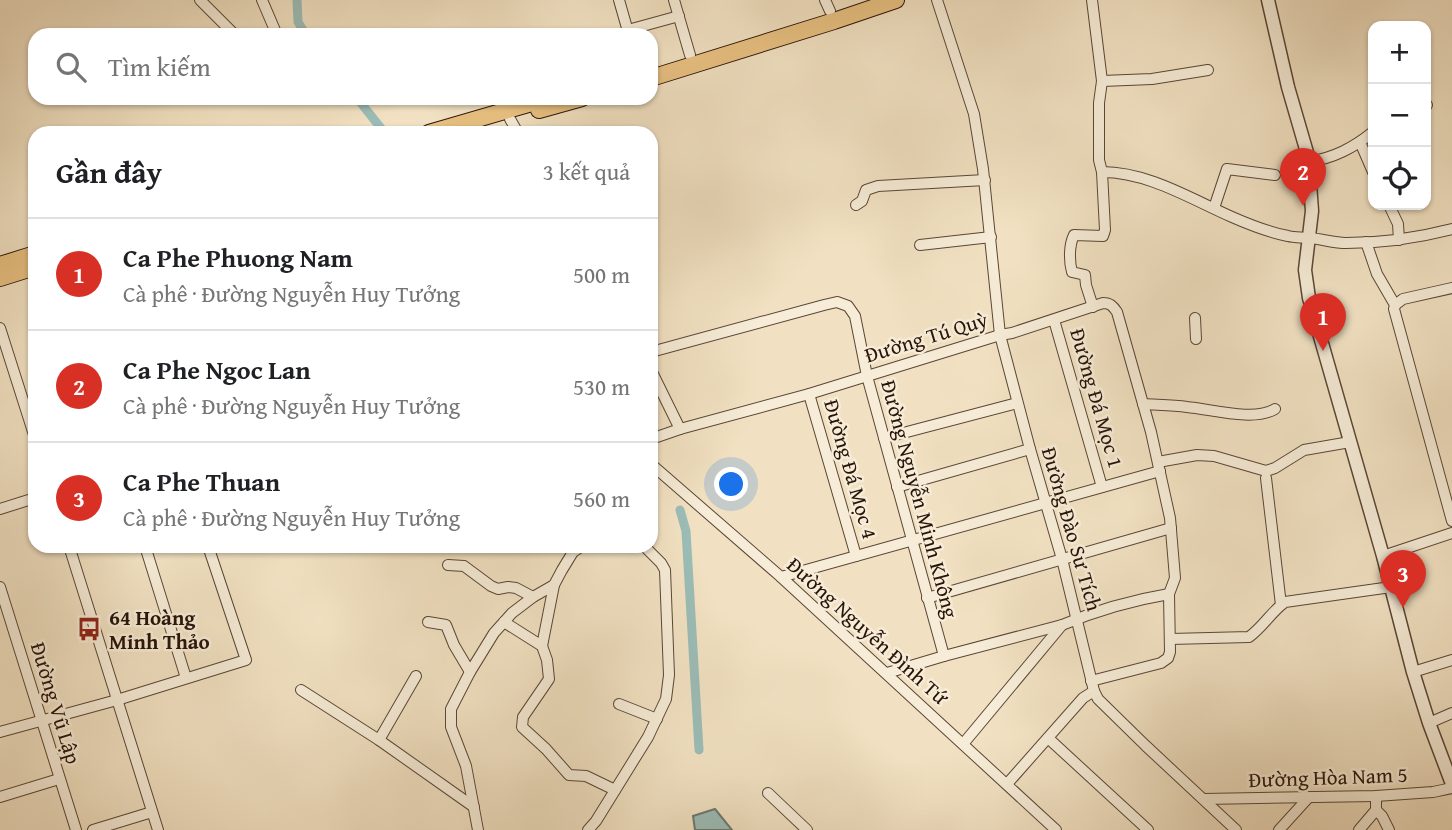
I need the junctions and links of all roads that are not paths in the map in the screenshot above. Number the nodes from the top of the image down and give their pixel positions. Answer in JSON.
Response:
{"nodes":[{"id":1,"x":200,"y":0,"type":"edge"},
{"id":2,"x":262,"y":0,"type":"edge"},
{"id":3,"x":619,"y":0,"type":"edge"},
{"id":4,"x":674,"y":0,"type":"edge"},
{"id":5,"x":864,"y":0,"type":"edge"},
{"id":6,"x":896,"y":0,"type":"edge"},
{"id":7,"x":937,"y":0,"type":"edge"},
{"id":8,"x":1092,"y":0,"type":"edge"},
{"id":9,"x":1268,"y":0,"type":"edge"},
{"id":10,"x":827,"y":6,"type":"edge"},
{"id":11,"x":679,"y":16,"type":"junction"},
{"id":12,"x":228,"y":28,"type":"edge"},
{"id":13,"x":274,"y":28,"type":"edge"},
{"id":14,"x":627,"y":28,"type":"edge"},
{"id":15,"x":643,"y":28,"type":"edge"},
{"id":16,"x":690,"y":55,"type":"junction"},
{"id":17,"x":658,"y":65,"type":"edge"},
{"id":18,"x":1208,"y":70,"type":"dead end"},
{"id":19,"x":658,"y":76,"type":"edge"},
{"id":20,"x":1102,"y":81,"type":"junction"},
{"id":21,"x":526,"y":105,"type":"edge"},
{"id":22,"x":565,"y":105,"type":"edge"},
{"id":23,"x":455,"y":126,"type":"edge"},
{"id":24,"x":514,"y":126,"type":"edge"},
{"id":25,"x":1368,"y":136,"type":"edge"},
{"id":26,"x":1360,"y":142,"type":"junction"},
{"id":27,"x":1368,"y":160,"type":"edge"},
{"id":28,"x":1308,"y":162,"type":"junction"},
{"id":29,"x":1102,"y":172,"type":"junction"},
{"id":30,"x":1275,"y":175,"type":"dead end"},
{"id":31,"x":985,"y":180,"type":"junction"},
{"id":32,"x":856,"y":205,"type":"dead end"},
{"id":33,"x":1214,"y":208,"type":"junction"},
{"id":34,"x":1391,"y":210,"type":"edge"},
{"id":35,"x":1452,"y":229,"type":"edge"},
{"id":36,"x":990,"y":237,"type":"junction"},
{"id":37,"x":1308,"y":237,"type":"junction"},
{"id":38,"x":1399,"y":240,"type":"junction"},
{"id":39,"x":1366,"y":242,"type":"junction"},
{"id":40,"x":920,"y":245,"type":"dead end"},
{"id":41,"x":28,"y":256,"type":"edge"},
{"id":42,"x":0,"y":265,"type":"edge"},
{"id":43,"x":28,"y":269,"type":"edge"},
{"id":44,"x":0,"y":278,"type":"edge"},
{"id":45,"x":1452,"y":288,"type":"edge"},
{"id":46,"x":1395,"y":304,"type":"junction"},
{"id":47,"x":1093,"y":307,"type":"junction"},
{"id":48,"x":1195,"y":318,"type":"dead end"},
{"id":49,"x":1055,"y":320,"type":"junction"},
{"id":50,"x":0,"y":328,"type":"edge"},
{"id":51,"x":1000,"y":335,"type":"junction"},
{"id":52,"x":1196,"y":339,"type":"dead end"},
{"id":53,"x":658,"y":350,"type":"edge"},
{"id":54,"x":5,"y":357,"type":"edge"},
{"id":55,"x":867,"y":376,"type":"junction"},
{"id":56,"x":658,"y":384,"type":"edge"},
{"id":57,"x":808,"y":394,"type":"junction"},
{"id":58,"x":1017,"y":403,"type":"junction"},
{"id":59,"x":1143,"y":404,"type":"junction"},
{"id":60,"x":1275,"y":409,"type":"dead end"},
{"id":61,"x":28,"y":419,"type":"edge"},
{"id":62,"x":680,"y":429,"type":"junction"},
{"id":63,"x":658,"y":437,"type":"edge"},
{"id":64,"x":884,"y":439,"type":"junction"},
{"id":65,"x":1350,"y":442,"type":"junction"},
{"id":66,"x":1030,"y":449,"type":"junction"},
{"id":67,"x":1159,"y":466,"type":"junction"},
{"id":68,"x":658,"y":470,"type":"edge"},
{"id":69,"x":1266,"y":478,"type":"dead end"},
{"id":70,"x":897,"y":487,"type":"junction"},
{"id":71,"x":1102,"y":487,"type":"junction"},
{"id":72,"x":28,"y":500,"type":"edge"},
{"id":73,"x":1045,"y":503,"type":"junction"},
{"id":74,"x":0,"y":509,"type":"edge"},
{"id":75,"x":1452,"y":521,"type":"edge"},
{"id":76,"x":1171,"y":528,"type":"junction"},
{"id":77,"x":1452,"y":533,"type":"edge"},
{"id":78,"x":911,"y":540,"type":"junction"},
{"id":79,"x":71,"y":553,"type":"edge"},
{"id":80,"x":147,"y":553,"type":"edge"},
{"id":81,"x":210,"y":553,"type":"edge"},
{"id":82,"x":572,"y":553,"type":"edge"},
{"id":83,"x":652,"y":553,"type":"edge"},
{"id":84,"x":856,"y":556,"type":"junction"},
{"id":85,"x":1382,"y":556,"type":"junction"},
{"id":86,"x":1062,"y":559,"type":"junction"},
{"id":87,"x":448,"y":565,"type":"dead end"},
{"id":88,"x":780,"y":577,"type":"junction"},
{"id":89,"x":554,"y":585,"type":"junction"},
{"id":90,"x":0,"y":587,"type":"edge"},
{"id":91,"x":1391,"y":587,"type":"junction"},
{"id":92,"x":1169,"y":594,"type":"junction"},
{"id":93,"x":533,"y":597,"type":"junction"},
{"id":94,"x":928,"y":598,"type":"junction"},
{"id":95,"x":1281,"y":605,"type":"junction"},
{"id":96,"x":1077,"y":618,"type":"junction"},
{"id":97,"x":428,"y":622,"type":"dead end"},
{"id":98,"x":504,"y":622,"type":"junction"},
{"id":99,"x":1062,"y":625,"type":"junction"},
{"id":100,"x":1170,"y":639,"type":"junction"},
{"id":101,"x":542,"y":646,"type":"junction"},
{"id":102,"x":944,"y":656,"type":"junction"},
{"id":103,"x":1452,"y":660,"type":"edge"},
{"id":104,"x":470,"y":672,"type":"junction"},
{"id":105,"x":1413,"y":672,"type":"junction"},
{"id":106,"x":887,"y":673,"type":"junction"},
{"id":107,"x":416,"y":676,"type":"dead end"},
{"id":108,"x":186,"y":678,"type":"junction"},
{"id":109,"x":1093,"y":686,"type":"junction"},
{"id":110,"x":301,"y":690,"type":"dead end"},
{"id":111,"x":117,"y":700,"type":"junction"},
{"id":112,"x":619,"y":704,"type":"dead end"},
{"id":113,"x":1452,"y":713,"type":"edge"},
{"id":114,"x":657,"y":719,"type":"junction"},
{"id":115,"x":41,"y":721,"type":"junction"},
{"id":116,"x":1429,"y":723,"type":"junction"},
{"id":117,"x":0,"y":732,"type":"edge"},
{"id":118,"x":1048,"y":738,"type":"junction"},
{"id":119,"x":379,"y":740,"type":"junction"},
{"id":120,"x":963,"y":744,"type":"junction"},
{"id":121,"x":60,"y":779,"type":"junction"},
{"id":122,"x":1007,"y":784,"type":"junction"},
{"id":123,"x":1452,"y":786,"type":"edge"},
{"id":124,"x":615,"y":790,"type":"junction"},
{"id":125,"x":768,"y":793,"type":"dead end"},
{"id":126,"x":1376,"y":796,"type":"junction"},
{"id":127,"x":0,"y":797,"type":"edge"},
{"id":128,"x":1309,"y":797,"type":"junction"},
{"id":129,"x":1204,"y":799,"type":"junction"},
{"id":130,"x":474,"y":807,"type":"junction"},
{"id":131,"x":1376,"y":810,"type":"junction"},
{"id":132,"x":152,"y":812,"type":"junction"},
{"id":133,"x":76,"y":830,"type":"edge"},
{"id":134,"x":93,"y":830,"type":"edge"},
{"id":135,"x":158,"y":830,"type":"edge"},
{"id":136,"x":478,"y":830,"type":"edge"},
{"id":137,"x":588,"y":830,"type":"edge"},
{"id":138,"x":807,"y":830,"type":"edge"},
{"id":139,"x":1056,"y":830,"type":"edge"},
{"id":140,"x":1148,"y":830,"type":"edge"},
{"id":141,"x":1236,"y":830,"type":"edge"},
{"id":142,"x":1279,"y":830,"type":"edge"},
{"id":143,"x":1359,"y":830,"type":"edge"},
{"id":144,"x":1389,"y":830,"type":"edge"}],
"edges":[{"from":1,"to":12,"type":"street"},
{"from":2,"to":13,"type":"street"},
{"from":3,"to":14,"type":"street"},
{"from":4,"to":11,"type":"street"},
{"from":5,"to":10,"type":"main road"},
{"from":6,"to":19,"type":"main road"},
{"from":7,"to":31,"type":"street","name":"Đường Đào Sư Tích"},
{"from":8,"to":20,"type":"street"},
{"from":9,"to":28,"type":"street"},
{"from":10,"to":16,"type":"main road"},
{"from":11,"to":15,"type":"street"},
{"from":11,"to":16,"type":"street"},
{"from":16,"to":17,"type":"main road"},
{"from":18,"to":20,"type":"street"},
{"from":20,"to":29,"type":"street"},
{"from":21,"to":23,"type":"main road"},
{"from":22,"to":24,"type":"main road"},
{"from":25,"to":26,"type":"street"},
{"from":26,"to":27,"type":"street"},
{"from":26,"to":28,"type":"street"},
{"from":28,"to":37,"type":"street"},
{"from":29,"to":33,"type":"street"},
{"from":29,"to":47,"type":"street"},
{"from":30,"to":33,"type":"street"},
{"from":31,"to":32,"type":"street"},
{"from":31,"to":36,"type":"street","name":"Đường Đào Sư Tích"},
{"from":33,"to":37,"type":"street"},
{"from":34,"to":38,"type":"street"},
{"from":35,"to":38,"type":"street"},
{"from":36,"to":40,"type":"street"},
{"from":36,"to":51,"type":"street","name":"Đường Đào Sư Tích"},
{"from":37,"to":39,"type":"street"},
{"from":37,"to":65,"type":"street"},
{"from":38,"to":39,"type":"street"},
{"from":39,"to":46,"type":"street"},
{"from":41,"to":42,"type":"main road"},
{"from":43,"to":44,"type":"main road"},
{"from":45,"to":46,"type":"street"},
{"from":46,"to":75,"type":"street"},
{"from":47,"to":49,"type":"street","name":"Đường Tú Quỳ"},
{"from":47,"to":59,"type":"street"},
{"from":48,"to":52,"type":"street"},
{"from":49,"to":51,"type":"street","name":"Đường Tú Quỳ"},
{"from":49,"to":71,"type":"street","name":"Đường Đá Mọc 1"},
{"from":50,"to":54,"type":"street"},
{"from":51,"to":55,"type":"street","name":"Đường Tú Quỳ"},
{"from":51,"to":58,"type":"street","name":"Đường Đào Sư Tích"},
{"from":53,"to":55,"type":"street","name":"Đường Nguyễn Minh Không"},
{"from":54,"to":61,"type":"street"},
{"from":55,"to":57,"type":"street","name":"Đường Tú Quỳ"},
{"from":55,"to":64,"type":"street","name":"Đường Nguyễn Minh Không"},
{"from":56,"to":62,"type":"street"},
{"from":57,"to":62,"type":"street","name":"Đường Tú Quỳ"},
{"from":57,"to":84,"type":"street","name":"Đường Đá Mọc 4"},
{"from":58,"to":64,"type":"street"},
{"from":58,"to":66,"type":"street","name":"Đường Đào Sư Tích"},
{"from":59,"to":60,"type":"street"},
{"from":59,"to":67,"type":"street"},
{"from":62,"to":63,"type":"street","name":"Đường Tú Quỳ"},
{"from":64,"to":70,"type":"street","name":"Đường Nguyễn Minh Không"},
{"from":65,"to":67,"type":"street"},
{"from":65,"to":85,"type":"street"},
{"from":66,"to":70,"type":"street"},
{"from":66,"to":73,"type":"street","name":"Đường Đào Sư Tích"},
{"from":67,"to":71,"type":"street"},
{"from":67,"to":76,"type":"street"},
{"from":68,"to":88,"type":"street","name":"Đường Nguyễn Đình Tứ"},
{"from":69,"to":95,"type":"street"},
{"from":70,"to":78,"type":"street","name":"Đường Nguyễn Minh Không"},
{"from":71,"to":73,"type":"street"},
{"from":72,"to":74,"type":"street"},
{"from":73,"to":78,"type":"street"},
{"from":73,"to":86,"type":"street","name":"Đường Đào Sư Tích"},
{"from":76,"to":86,"type":"street"},
{"from":76,"to":92,"type":"street"},
{"from":77,"to":85,"type":"street"},
{"from":78,"to":84,"type":"street"},
{"from":78,"to":94,"type":"street","name":"Đường Nguyễn Minh Không"},
{"from":79,"to":111,"type":"street"},
{"from":80,"to":108,"type":"street"},
{"from":81,"to":108,"type":"street"},
{"from":82,"to":89,"type":"street"},
{"from":83,"to":114,"type":"street"},
{"from":84,"to":88,"type":"street"},
{"from":85,"to":91,"type":"street"},
{"from":86,"to":94,"type":"street"},
{"from":86,"to":96,"type":"street","name":"Đường Đào Sư Tích"},
{"from":87,"to":93,"type":"street"},
{"from":88,"to":106,"type":"street","name":"Đường Nguyễn Đình Tứ"},
{"from":89,"to":93,"type":"street"},
{"from":89,"to":101,"type":"street"},
{"from":90,"to":115,"type":"street","name":"Đường Vũ Lập"},
{"from":91,"to":95,"type":"street"},
{"from":91,"to":105,"type":"street"},
{"from":92,"to":96,"type":"street"},
{"from":92,"to":100,"type":"street"},
{"from":93,"to":98,"type":"street"},
{"from":94,"to":102,"type":"street","name":"Đường Nguyễn Minh Không"},
{"from":95,"to":100,"type":"street"},
{"from":96,"to":99,"type":"street"},
{"from":96,"to":109,"type":"street","name":"Đường Đào Sư Tích"},
{"from":97,"to":104,"type":"street"},
{"from":98,"to":101,"type":"street"},
{"from":98,"to":104,"type":"street"},
{"from":99,"to":102,"type":"street"},
{"from":99,"to":120,"type":"street"},
{"from":100,"to":109,"type":"street"},
{"from":101,"to":124,"type":"street"},
{"from":102,"to":106,"type":"street"},
{"from":103,"to":105,"type":"street"},
{"from":104,"to":130,"type":"street"},
{"from":105,"to":116,"type":"street"},
{"from":106,"to":120,"type":"street","name":"Đường Nguyễn Đình Tứ"},
{"from":107,"to":119,"type":"street"},
{"from":108,"to":111,"type":"street"},
{"from":109,"to":118,"type":"street"},
{"from":109,"to":129,"type":"street","name":"Đường Đào Sư Tích"},
{"from":110,"to":119,"type":"street"},
{"from":111,"to":115,"type":"street"},
{"from":111,"to":132,"type":"street"},
{"from":112,"to":114,"type":"street"},
{"from":113,"to":116,"type":"street"},
{"from":114,"to":124,"type":"street"},
{"from":115,"to":117,"type":"street"},
{"from":115,"to":121,"type":"street","name":"Đường Vũ Lập"},
{"from":116,"to":123,"type":"street"},
{"from":118,"to":122,"type":"street"},
{"from":118,"to":140,"type":"street"},
{"from":119,"to":130,"type":"street"},
{"from":120,"to":122,"type":"street","name":"Đường Nguyễn Đình Tứ"},
{"from":121,"to":127,"type":"street"},
{"from":121,"to":133,"type":"street","name":"Đường Vũ Lập"},
{"from":122,"to":139,"type":"street","name":"Đường Nguyễn Đình Tứ"},
{"from":123,"to":126,"type":"street","name":"Đường Hòa Nam 5"},
{"from":124,"to":137,"type":"street"},
{"from":125,"to":138,"type":"street"},
{"from":126,"to":128,"type":"street","name":"Đường Hòa Nam 5"},
{"from":126,"to":131,"type":"street"},
{"from":128,"to":129,"type":"street","name":"Đường Hòa Nam 5"},
{"from":128,"to":142,"type":"street"},
{"from":129,"to":141,"type":"street","name":"Đường Đào Sư Tích"},
{"from":130,"to":136,"type":"street"},
{"from":131,"to":143,"type":"street"},
{"from":131,"to":144,"type":"street"},
{"from":132,"to":134,"type":"street"},
{"from":132,"to":135,"type":"street"}]}
